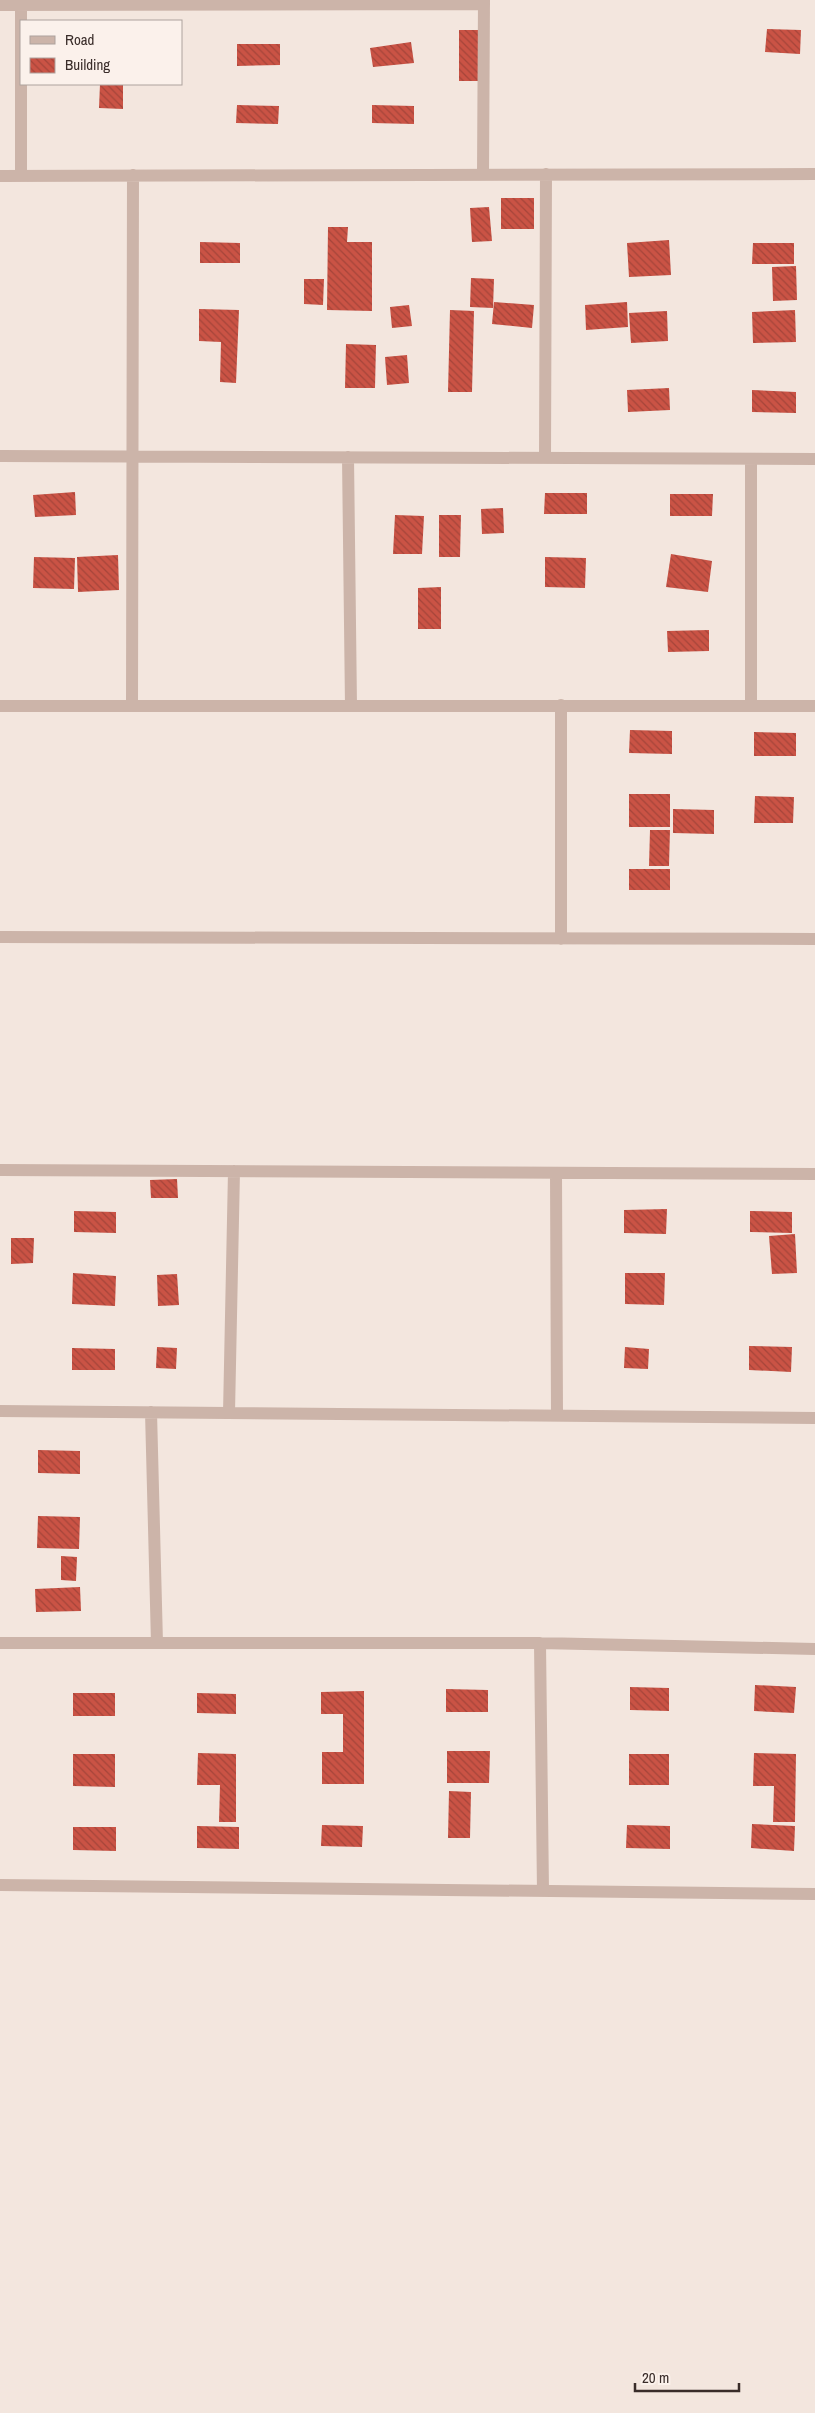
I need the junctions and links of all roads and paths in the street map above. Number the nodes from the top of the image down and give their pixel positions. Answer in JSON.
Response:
{"nodes":[{"id":1,"x":21,"y":2,"type":"edge"},
{"id":2,"x":484,"y":2,"type":"edge"},
{"id":3,"x":0,"y":5,"type":"edge"},
{"id":4,"x":21,"y":20,"type":"edge"},
{"id":5,"x":21,"y":85,"type":"edge"},
{"id":6,"x":483,"y":174,"type":"junction"},
{"id":7,"x":546,"y":174,"type":"junction"},
{"id":8,"x":815,"y":174,"type":"edge"},
{"id":9,"x":133,"y":175,"type":"junction"},
{"id":10,"x":0,"y":176,"type":"edge"},
{"id":11,"x":21,"y":176,"type":"junction"},
{"id":12,"x":0,"y":456,"type":"edge"},
{"id":13,"x":134,"y":457,"type":"junction"},
{"id":14,"x":348,"y":457,"type":"junction"},
{"id":15,"x":544,"y":458,"type":"junction"},
{"id":16,"x":751,"y":458,"type":"junction"},
{"id":17,"x":815,"y":459,"type":"edge"},
{"id":18,"x":561,"y":705,"type":"junction"},
{"id":19,"x":0,"y":706,"type":"edge"},
{"id":20,"x":132,"y":706,"type":"junction"},
{"id":21,"x":351,"y":706,"type":"junction"},
{"id":22,"x":751,"y":706,"type":"junction"},
{"id":23,"x":815,"y":706,"type":"edge"},
{"id":24,"x":0,"y":937,"type":"edge"},
{"id":25,"x":561,"y":939,"type":"junction"},
{"id":26,"x":815,"y":939,"type":"edge"},
{"id":27,"x":0,"y":1170,"type":"edge"},
{"id":28,"x":234,"y":1172,"type":"junction"},
{"id":29,"x":556,"y":1173,"type":"junction"},
{"id":30,"x":815,"y":1174,"type":"edge"},
{"id":31,"x":0,"y":1411,"type":"edge"},
{"id":32,"x":151,"y":1412,"type":"junction"},
{"id":33,"x":229,"y":1413,"type":"junction"},
{"id":34,"x":557,"y":1415,"type":"junction"},
{"id":35,"x":815,"y":1418,"type":"edge"},
{"id":36,"x":0,"y":1643,"type":"edge"},
{"id":37,"x":157,"y":1643,"type":"junction"},
{"id":38,"x":540,"y":1643,"type":"junction"},
{"id":39,"x":815,"y":1649,"type":"edge"},
{"id":40,"x":0,"y":1885,"type":"edge"},
{"id":41,"x":543,"y":1891,"type":"junction"},
{"id":42,"x":815,"y":1894,"type":"edge"}],
"edges":[{"from":1,"to":2,"type":"street"},
{"from":1,"to":3,"type":"street"},
{"from":1,"to":4,"type":"street"},
{"from":2,"to":6,"type":"street"},
{"from":5,"to":11,"type":"street"},
{"from":6,"to":7,"type":"street"},
{"from":6,"to":9,"type":"street"},
{"from":7,"to":8,"type":"street"},
{"from":7,"to":15,"type":"street"},
{"from":9,"to":11,"type":"street"},
{"from":9,"to":13,"type":"street"},
{"from":10,"to":11,"type":"street"},
{"from":12,"to":13,"type":"street"},
{"from":13,"to":14,"type":"street"},
{"from":13,"to":20,"type":"street"},
{"from":14,"to":15,"type":"street"},
{"from":14,"to":21,"type":"street"},
{"from":15,"to":16,"type":"street"},
{"from":16,"to":17,"type":"street"},
{"from":16,"to":22,"type":"street"},
{"from":18,"to":21,"type":"street"},
{"from":18,"to":22,"type":"street"},
{"from":18,"to":25,"type":"street"},
{"from":19,"to":20,"type":"street"},
{"from":20,"to":21,"type":"street"},
{"from":22,"to":23,"type":"street"},
{"from":24,"to":25,"type":"street"},
{"from":25,"to":26,"type":"street"},
{"from":27,"to":28,"type":"street"},
{"from":28,"to":29,"type":"street"},
{"from":28,"to":33,"type":"street"},
{"from":29,"to":30,"type":"street"},
{"from":29,"to":34,"type":"street"},
{"from":31,"to":32,"type":"street"},
{"from":32,"to":33,"type":"street"},
{"from":32,"to":37,"type":"street"},
{"from":33,"to":34,"type":"street"},
{"from":34,"to":35,"type":"street"},
{"from":36,"to":37,"type":"street"},
{"from":37,"to":38,"type":"street"},
{"from":38,"to":39,"type":"street"},
{"from":38,"to":41,"type":"street"},
{"from":40,"to":41,"type":"street"},
{"from":41,"to":42,"type":"street"}]}
